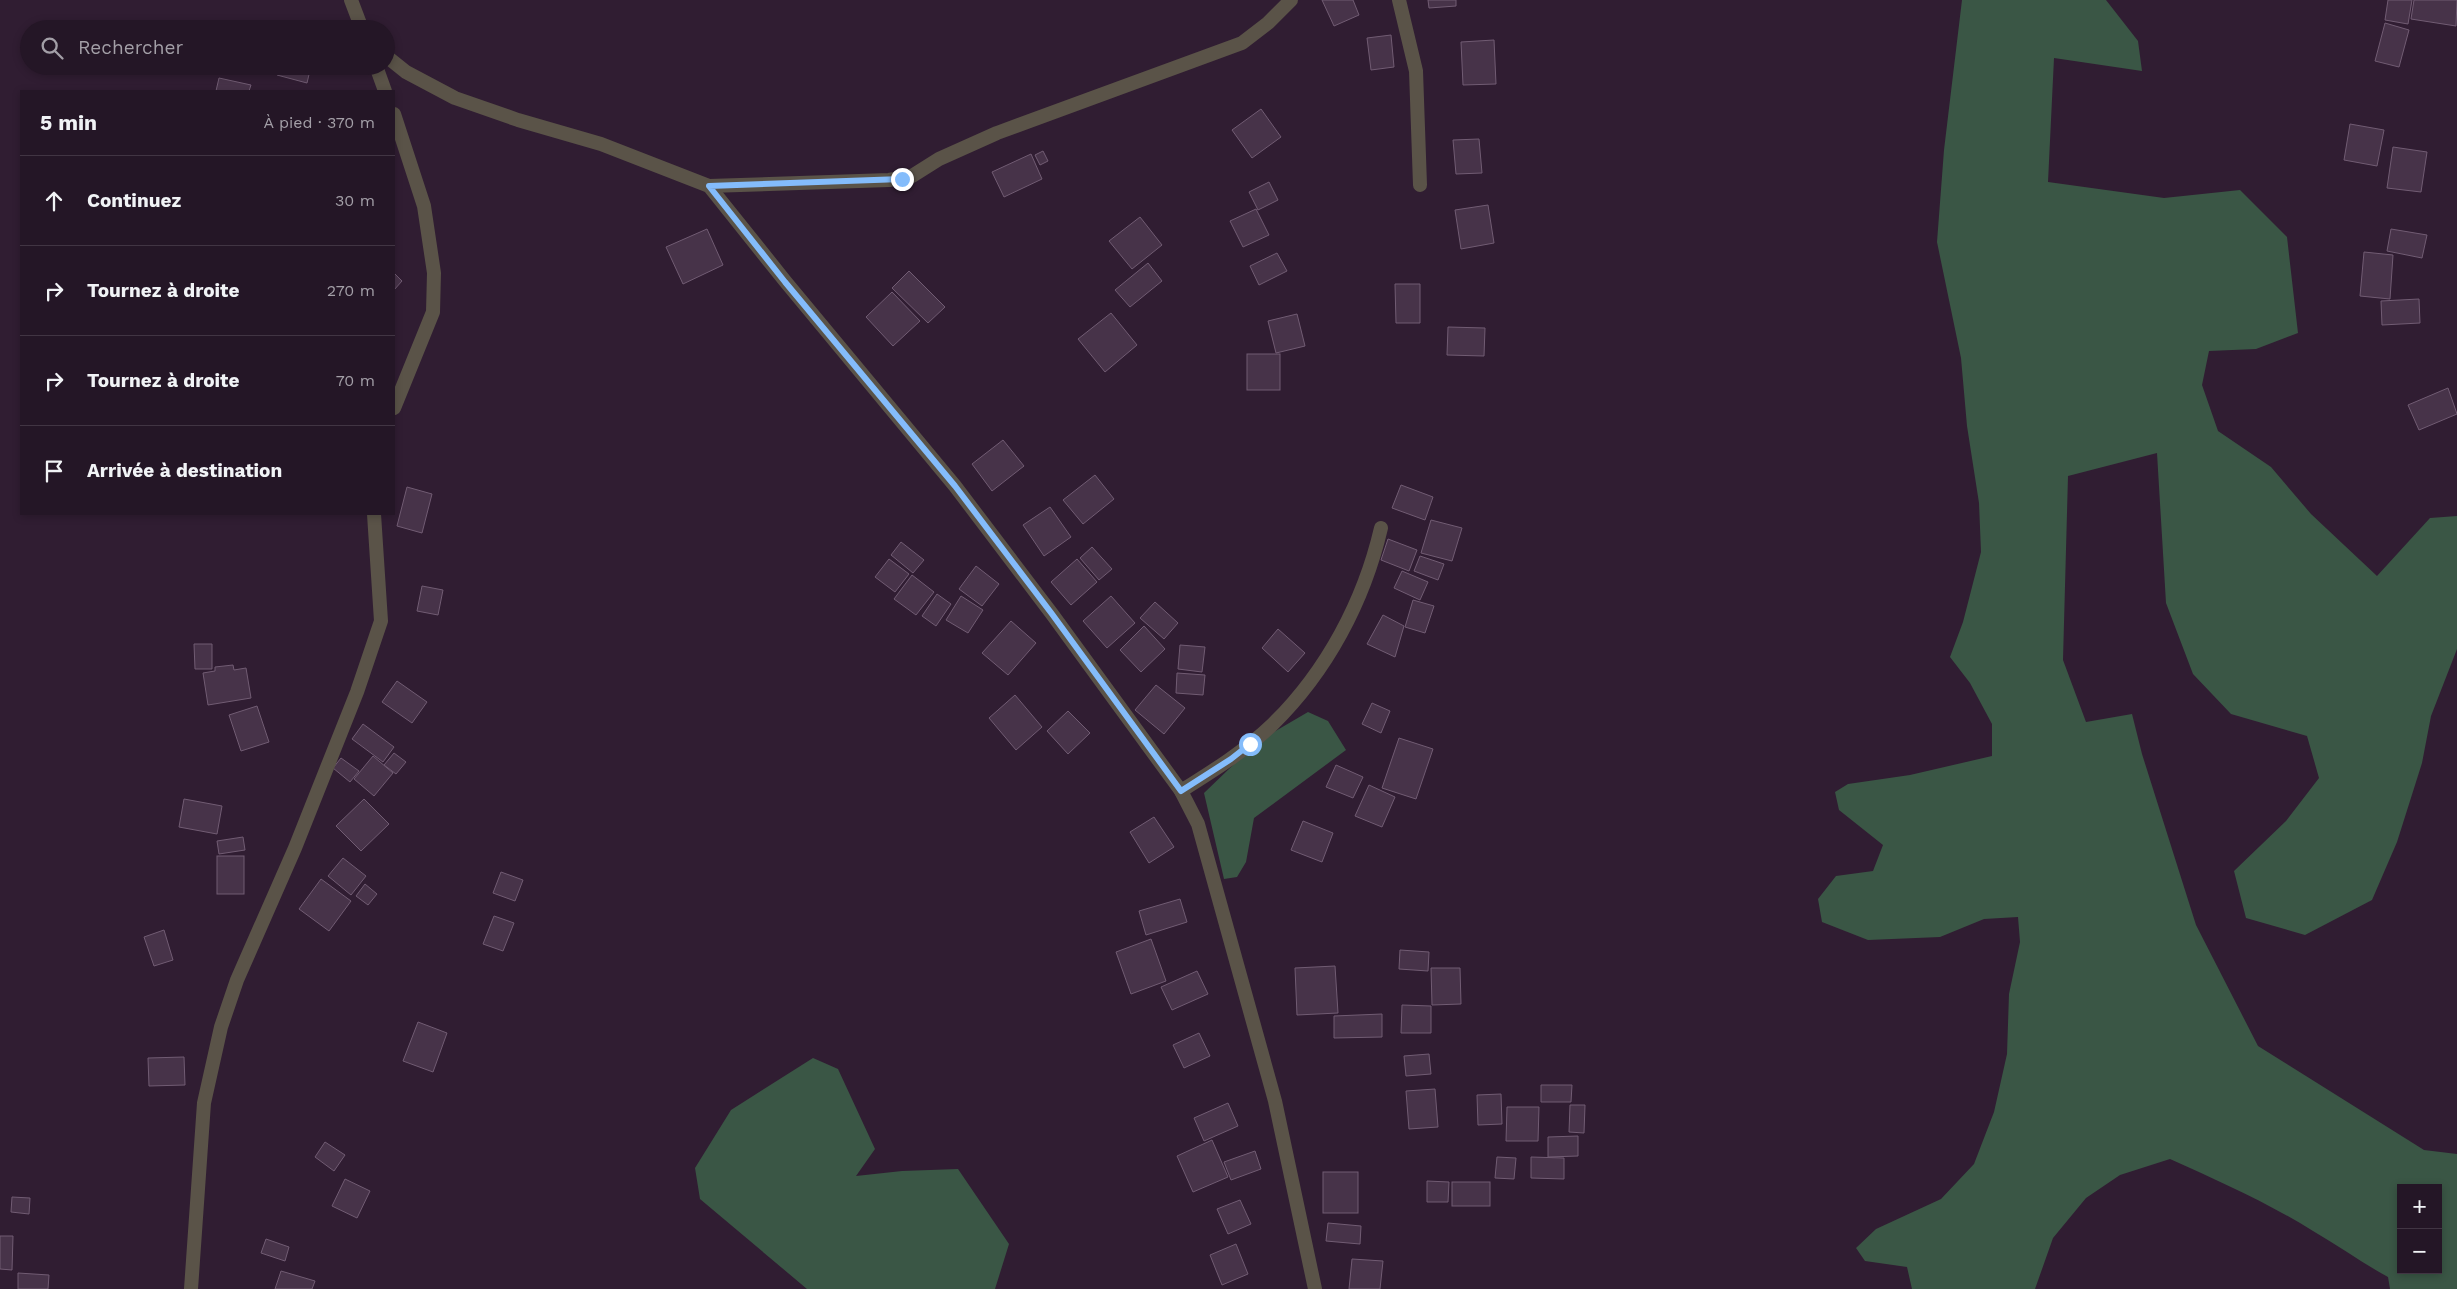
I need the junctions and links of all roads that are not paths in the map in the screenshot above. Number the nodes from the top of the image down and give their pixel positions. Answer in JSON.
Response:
{"nodes":[{"id":1,"x":352,"y":0,"type":"edge"},
{"id":2,"x":1291,"y":0,"type":"edge"},
{"id":3,"x":1399,"y":0,"type":"edge"},
{"id":4,"x":359,"y":20,"type":"edge"},
{"id":5,"x":395,"y":63,"type":"edge"},
{"id":6,"x":379,"y":75,"type":"edge"},
{"id":7,"x":385,"y":90,"type":"edge"},
{"id":8,"x":395,"y":117,"type":"edge"},
{"id":9,"x":1420,"y":185,"type":"dead end"},
{"id":10,"x":709,"y":186,"type":"junction"},
{"id":11,"x":395,"y":406,"type":"edge"},
{"id":12,"x":374,"y":515,"type":"edge"},
{"id":13,"x":1381,"y":528,"type":"dead end"},
{"id":14,"x":1181,"y":791,"type":"junction"},
{"id":15,"x":191,"y":1289,"type":"edge"},
{"id":16,"x":1316,"y":1289,"type":"edge"}],
"edges":[{"from":1,"to":4,"type":"street"},
{"from":2,"to":10,"type":"street"},
{"from":3,"to":9,"type":"street"},
{"from":5,"to":10,"type":"street"},
{"from":6,"to":7,"type":"street"},
{"from":8,"to":11,"type":"street"},
{"from":10,"to":14,"type":"street"},
{"from":12,"to":15,"type":"street"},
{"from":13,"to":14,"type":"street"},
{"from":14,"to":16,"type":"street"}]}
